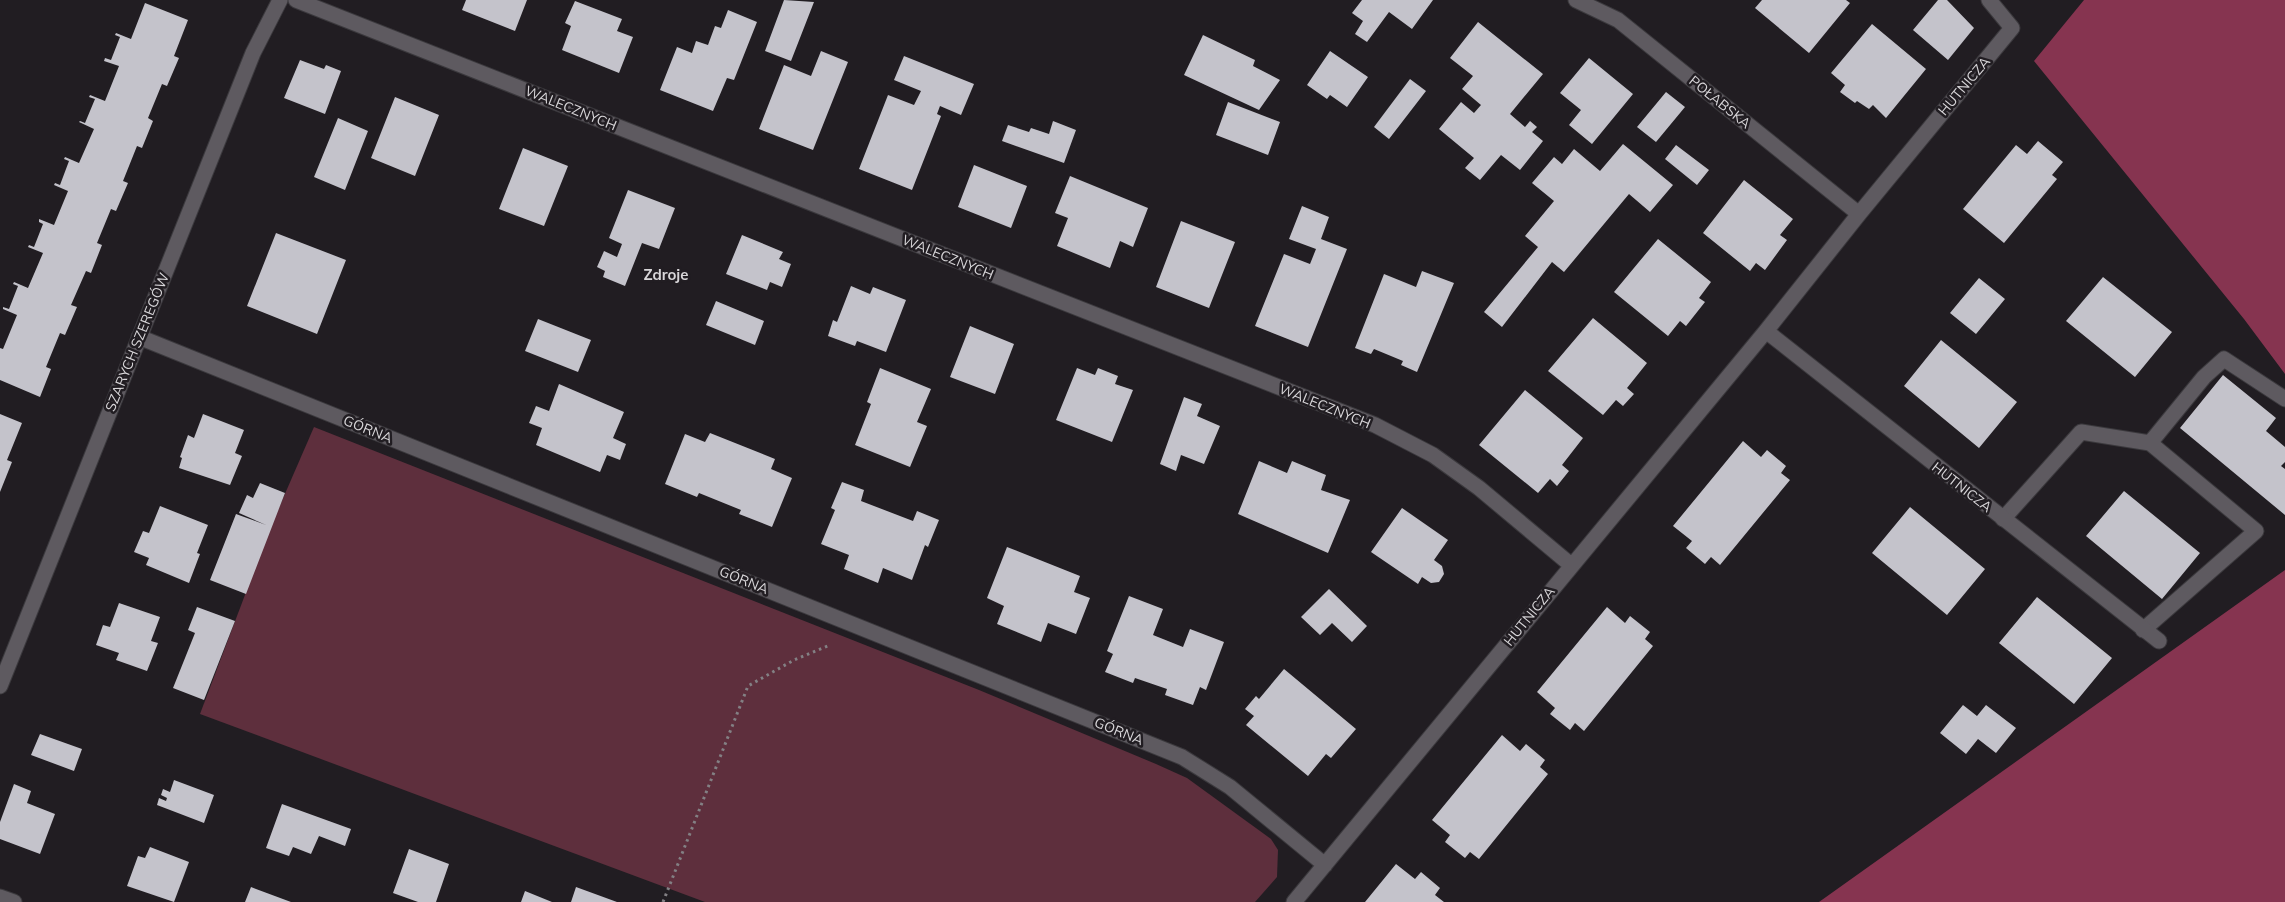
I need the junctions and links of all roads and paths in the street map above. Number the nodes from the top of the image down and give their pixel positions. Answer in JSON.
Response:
{"nodes":[{"id":1,"x":280,"y":0,"type":"edge"},
{"id":2,"x":296,"y":0,"type":"edge"},
{"id":3,"x":1576,"y":0,"type":"edge"},
{"id":4,"x":1989,"y":0,"type":"edge"},
{"id":5,"x":1859,"y":214,"type":"junction"},
{"id":6,"x":1766,"y":331,"type":"junction"},
{"id":7,"x":139,"y":337,"type":"junction"},
{"id":8,"x":2285,"y":399,"type":"edge"},
{"id":9,"x":2150,"y":443,"type":"junction"},
{"id":10,"x":2003,"y":520,"type":"junction"},
{"id":11,"x":1571,"y":564,"type":"junction"},
{"id":12,"x":867,"y":629,"type":"junction"},
{"id":13,"x":2142,"y":630,"type":"junction"},
{"id":14,"x":2158,"y":642,"type":"dead end"},
{"id":15,"x":0,"y":686,"type":"edge"},
{"id":16,"x":1325,"y":865,"type":"junction"},
{"id":17,"x":0,"y":897,"type":"edge"},
{"id":18,"x":14,"y":902,"type":"edge"},
{"id":19,"x":663,"y":902,"type":"edge"},
{"id":20,"x":1294,"y":902,"type":"edge"}],
"edges":[{"from":1,"to":7,"type":"street","name":"SZARYCH SZEREGÓW"},
{"from":2,"to":11,"type":"street","name":"WALECZNYCH"},
{"from":3,"to":5,"type":"street","name":"POŁABSKA"},
{"from":4,"to":5,"type":"street","name":"HUTNICZA"},
{"from":5,"to":6,"type":"street","name":"HUTNICZA"},
{"from":6,"to":10,"type":"street","name":"HUTNICZA"},
{"from":6,"to":11,"type":"street","name":"HUTNICZA"},
{"from":7,"to":12,"type":"street","name":"GÓRNA"},
{"from":7,"to":15,"type":"street","name":"SZARYCH SZEREGÓW"},
{"from":8,"to":9,"type":"street"},
{"from":9,"to":10,"type":"street"},
{"from":9,"to":13,"type":"street"},
{"from":10,"to":13,"type":"street","name":"HUTNICZA"},
{"from":11,"to":16,"type":"street","name":"HUTNICZA"},
{"from":12,"to":16,"type":"street","name":"GÓRNA"},
{"from":12,"to":19,"type":"path"},
{"from":13,"to":14,"type":"street","name":"HUTNICZA"},
{"from":16,"to":20,"type":"street","name":"HUTNICZA"},
{"from":17,"to":18,"type":"street"}]}
